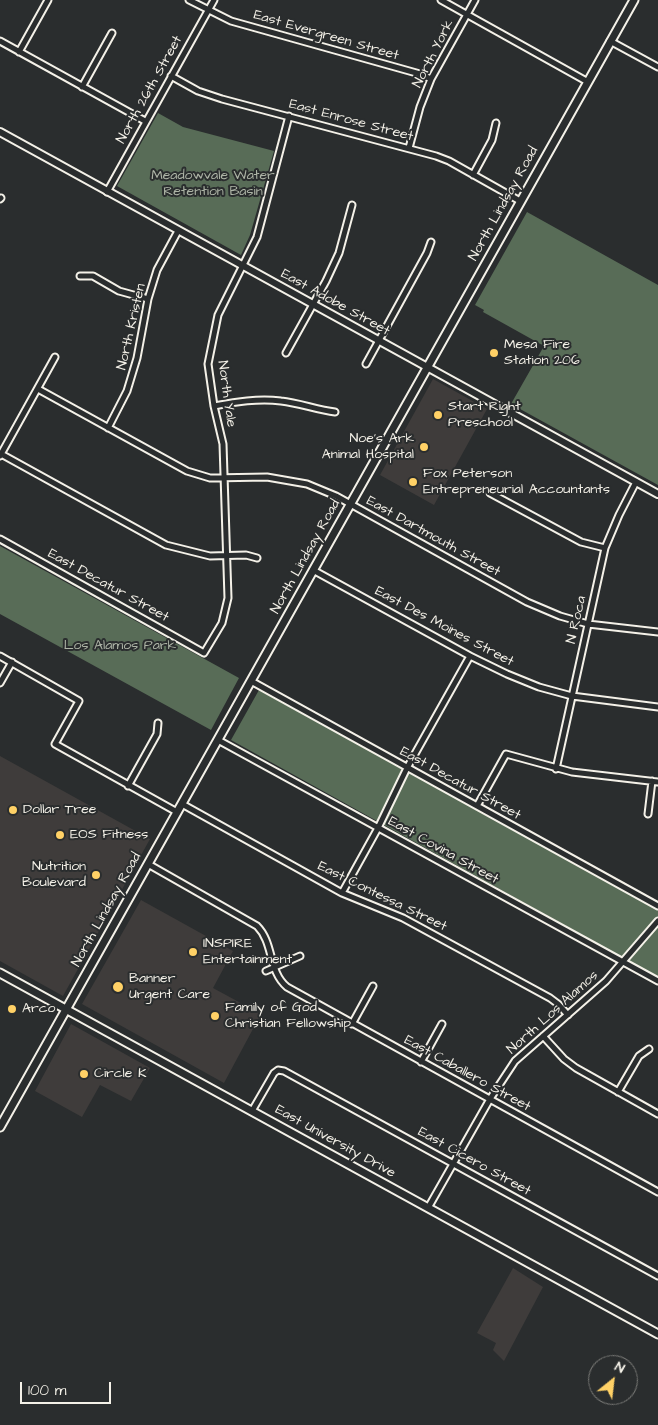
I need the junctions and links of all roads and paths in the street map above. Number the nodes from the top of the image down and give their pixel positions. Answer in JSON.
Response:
{"nodes":[{"id":1,"x":48,"y":0,"type":"edge"},
{"id":2,"x":189,"y":0,"type":"edge"},
{"id":3,"x":214,"y":0,"type":"edge"},
{"id":4,"x":441,"y":0,"type":"edge"},
{"id":5,"x":475,"y":0,"type":"edge"},
{"id":6,"x":634,"y":0,"type":"edge"},
{"id":7,"x":208,"y":10,"type":"junction"},
{"id":8,"x":467,"y":14,"type":"junction"},
{"id":9,"x":112,"y":33,"type":"dead end"},
{"id":10,"x":0,"y":41,"type":"edge"},
{"id":11,"x":610,"y":41,"type":"junction"},
{"id":12,"x":19,"y":52,"type":"junction"},
{"id":13,"x":658,"y":67,"type":"edge"},
{"id":14,"x":170,"y":76,"type":"junction"},
{"id":15,"x":431,"y":79,"type":"junction"},
{"id":16,"x":588,"y":82,"type":"junction"},
{"id":17,"x":82,"y":87,"type":"junction"},
{"id":18,"x":289,"y":116,"type":"junction"},
{"id":19,"x":145,"y":121,"type":"junction"},
{"id":20,"x":496,"y":122,"type":"dead end"},
{"id":21,"x":0,"y":132,"type":"edge"},
{"id":22,"x":409,"y":148,"type":"junction"},
{"id":23,"x":472,"y":175,"type":"junction"},
{"id":24,"x":107,"y":192,"type":"junction"},
{"id":25,"x":520,"y":202,"type":"junction"},
{"id":26,"x":352,"y":205,"type":"dead end"},
{"id":27,"x":178,"y":231,"type":"junction"},
{"id":28,"x":432,"y":242,"type":"dead end"},
{"id":29,"x":243,"y":267,"type":"junction"},
{"id":30,"x":80,"y":276,"type":"dead end"},
{"id":31,"x":148,"y":299,"type":"junction"},
{"id":32,"x":312,"y":305,"type":"junction"},
{"id":33,"x":379,"y":342,"type":"junction"},
{"id":34,"x":286,"y":352,"type":"dead end"},
{"id":35,"x":55,"y":357,"type":"dead end"},
{"id":36,"x":366,"y":364,"type":"dead end"},
{"id":37,"x":427,"y":368,"type":"junction"},
{"id":38,"x":38,"y":389,"type":"junction"},
{"id":39,"x":214,"y":406,"type":"junction"},
{"id":40,"x":336,"y":412,"type":"dead end"},
{"id":41,"x":108,"y":428,"type":"junction"},
{"id":42,"x":1,"y":455,"type":"edge"},
{"id":43,"x":225,"y":477,"type":"junction"},
{"id":44,"x":636,"y":482,"type":"junction"},
{"id":45,"x":490,"y":493,"type":"dead end"},
{"id":46,"x":658,"y":494,"type":"edge"},
{"id":47,"x":350,"y":504,"type":"junction"},
{"id":48,"x":0,"y":540,"type":"edge"},
{"id":49,"x":605,"y":548,"type":"junction"},
{"id":50,"x":227,"y":556,"type":"junction"},
{"id":51,"x":257,"y":558,"type":"dead end"},
{"id":52,"x":313,"y":570,"type":"junction"},
{"id":53,"x":588,"y":624,"type":"junction"},
{"id":54,"x":658,"y":632,"type":"edge"},
{"id":55,"x":204,"y":653,"type":"joint"},
{"id":56,"x":0,"y":656,"type":"edge"},
{"id":57,"x":470,"y":656,"type":"junction"},
{"id":58,"x":12,"y":662,"type":"junction"},
{"id":59,"x":251,"y":680,"type":"junction"},
{"id":60,"x":0,"y":683,"type":"edge"},
{"id":61,"x":572,"y":696,"type":"junction"},
{"id":62,"x":658,"y":707,"type":"edge"},
{"id":63,"x":158,"y":723,"type":"dead end"},
{"id":64,"x":218,"y":740,"type":"junction"},
{"id":65,"x":407,"y":768,"type":"junction"},
{"id":66,"x":556,"y":769,"type":"junction"},
{"id":67,"x":655,"y":781,"type":"edge"},
{"id":68,"x":128,"y":786,"type":"junction"},
{"id":69,"x":182,"y":804,"type":"junction"},
{"id":70,"x":477,"y":806,"type":"junction"},
{"id":71,"x":177,"y":812,"type":"junction"},
{"id":72,"x":648,"y":814,"type":"dead end"},
{"id":73,"x":378,"y":828,"type":"junction"},
{"id":74,"x":148,"y":864,"type":"junction"},
{"id":75,"x":342,"y":893,"type":"junction"},
{"id":76,"x":658,"y":906,"type":"edge"},
{"id":77,"x":658,"y":921,"type":"edge"},
{"id":78,"x":300,"y":956,"type":"dead end"},
{"id":79,"x":623,"y":962,"type":"junction"},
{"id":80,"x":274,"y":967,"type":"junction"},
{"id":81,"x":266,"y":971,"type":"dead end"},
{"id":82,"x":0,"y":972,"type":"edge"},
{"id":83,"x":658,"y":981,"type":"edge"},
{"id":84,"x":373,"y":986,"type":"dead end"},
{"id":85,"x":66,"y":1009,"type":"junction"},
{"id":86,"x":568,"y":1015,"type":"junction"},
{"id":87,"x":352,"y":1024,"type":"junction"},
{"id":88,"x":442,"y":1024,"type":"dead end"},
{"id":89,"x":543,"y":1036,"type":"junction"},
{"id":90,"x":649,"y":1049,"type":"dead end"},
{"id":91,"x":421,"y":1062,"type":"junction"},
{"id":92,"x":618,"y":1092,"type":"junction"},
{"id":93,"x":490,"y":1099,"type":"junction"},
{"id":94,"x":252,"y":1111,"type":"junction"},
{"id":95,"x":658,"y":1114,"type":"edge"},
{"id":96,"x":0,"y":1127,"type":"edge"},
{"id":97,"x":453,"y":1163,"type":"junction"},
{"id":98,"x":658,"y":1192,"type":"edge"},
{"id":99,"x":428,"y":1208,"type":"junction"},
{"id":100,"x":658,"y":1276,"type":"edge"},
{"id":101,"x":658,"y":1334,"type":"edge"}],
"edges":[{"from":1,"to":12,"type":"street"},
{"from":2,"to":7,"type":"street","name":"East Evergreen Street"},
{"from":3,"to":7,"type":"street","name":"North 26th Street"},
{"from":4,"to":8,"type":"street"},
{"from":5,"to":8,"type":"street","name":"North York"},
{"from":6,"to":11,"type":"main road","name":"North Lindsay Road"},
{"from":7,"to":14,"type":"street","name":"North 26th Street"},
{"from":7,"to":15,"type":"street","name":"East Evergreen Street"},
{"from":8,"to":15,"type":"street","name":"North York"},
{"from":8,"to":16,"type":"street"},
{"from":9,"to":17,"type":"street"},
{"from":10,"to":12,"type":"street"},
{"from":11,"to":13,"type":"street"},
{"from":11,"to":16,"type":"main road","name":"North Lindsay Road"},
{"from":12,"to":17,"type":"street"},
{"from":14,"to":18,"type":"street","name":"East Enrose Street"},
{"from":14,"to":19,"type":"street","name":"North 26th Street"},
{"from":15,"to":22,"type":"street","name":"North York"},
{"from":16,"to":25,"type":"main road","name":"North Lindsay Road"},
{"from":17,"to":19,"type":"street"},
{"from":18,"to":22,"type":"street","name":"East Enrose Street"},
{"from":18,"to":29,"type":"street","name":"North Yale"},
{"from":19,"to":24,"type":"street","name":"North 26th Street"},
{"from":20,"to":23,"type":"street"},
{"from":21,"to":24,"type":"street","name":"East Adobe Street"},
{"from":22,"to":23,"type":"street","name":"East Enrose Street"},
{"from":23,"to":25,"type":"street","name":"East Enrose Street"},
{"from":24,"to":27,"type":"street","name":"East Adobe Street"},
{"from":25,"to":37,"type":"main road","name":"North Lindsay Road"},
{"from":26,"to":32,"type":"street"},
{"from":27,"to":29,"type":"street","name":"East Adobe Street"},
{"from":27,"to":31,"type":"street","name":"North Kristen"},
{"from":28,"to":33,"type":"street"},
{"from":29,"to":32,"type":"street","name":"East Adobe Street"},
{"from":29,"to":39,"type":"street","name":"North Yale"},
{"from":30,"to":31,"type":"street"},
{"from":31,"to":41,"type":"street","name":"North Kristen"},
{"from":32,"to":33,"type":"street","name":"East Adobe Street"},
{"from":32,"to":34,"type":"street"},
{"from":33,"to":36,"type":"street"},
{"from":33,"to":37,"type":"street","name":"East Adobe Street"},
{"from":35,"to":38,"type":"street"},
{"from":37,"to":44,"type":"street","name":"East Adobe Street"},
{"from":37,"to":47,"type":"main road","name":"North Lindsay Road"},
{"from":38,"to":41,"type":"street","name":"East Dartmouth Street"},
{"from":38,"to":42,"type":"street"},
{"from":39,"to":40,"type":"street"},
{"from":39,"to":43,"type":"street","name":"North Yale"},
{"from":41,"to":43,"type":"street","name":"East Dartmouth Street"},
{"from":42,"to":50,"type":"street"},
{"from":43,"to":47,"type":"street","name":"East Dartmouth Street"},
{"from":43,"to":50,"type":"street","name":"North Yale"},
{"from":44,"to":46,"type":"street","name":"East Adobe Street"},
{"from":44,"to":49,"type":"street","name":"N Roca"},
{"from":45,"to":49,"type":"street"},
{"from":47,"to":52,"type":"main road","name":"North Lindsay Road"},
{"from":47,"to":53,"type":"street","name":"East Dartmouth Street"},
{"from":48,"to":55,"type":"street","name":"East Decatur Street"},
{"from":49,"to":53,"type":"street","name":"N Roca"},
{"from":50,"to":51,"type":"street"},
{"from":50,"to":55,"type":"street","name":"North Yale"},
{"from":52,"to":57,"type":"street","name":"East Des Moines Street"},
{"from":52,"to":59,"type":"main road","name":"North Lindsay Road"},
{"from":53,"to":54,"type":"street","name":"East Dartmouth Street"},
{"from":53,"to":61,"type":"street","name":"N Roca"},
{"from":56,"to":58,"type":"street"},
{"from":57,"to":61,"type":"street","name":"East Des Moines Street"},
{"from":57,"to":65,"type":"street"},
{"from":58,"to":60,"type":"street"},
{"from":58,"to":68,"type":"street"},
{"from":59,"to":64,"type":"main road","name":"North Lindsay Road"},
{"from":59,"to":65,"type":"street","name":"East Decatur Street"},
{"from":61,"to":62,"type":"street","name":"East Des Moines Street"},
{"from":61,"to":66,"type":"street","name":"N Roca"},
{"from":63,"to":68,"type":"street"},
{"from":64,"to":69,"type":"main road","name":"North Lindsay Road"},
{"from":64,"to":73,"type":"street","name":"East Covina Street"},
{"from":65,"to":70,"type":"street","name":"East Decatur Street"},
{"from":65,"to":73,"type":"street"},
{"from":66,"to":67,"type":"street"},
{"from":66,"to":70,"type":"street"},
{"from":67,"to":72,"type":"street"},
{"from":68,"to":71,"type":"street"},
{"from":69,"to":71,"type":"main road","name":"North Lindsay Road"},
{"from":69,"to":75,"type":"street","name":"East Contessa Street"},
{"from":70,"to":76,"type":"street","name":"East Decatur Street"},
{"from":71,"to":74,"type":"main road","name":"North Lindsay Road"},
{"from":73,"to":75,"type":"street"},
{"from":73,"to":79,"type":"street","name":"East Covina Street"},
{"from":74,"to":80,"type":"street","name":"East Caballero Street"},
{"from":74,"to":85,"type":"main road","name":"North Lindsay Road"},
{"from":75,"to":86,"type":"street","name":"East Contessa Street"},
{"from":77,"to":79,"type":"street","name":"North Los Alamos"},
{"from":78,"to":80,"type":"street"},
{"from":79,"to":83,"type":"street","name":"East Covina Street"},
{"from":79,"to":86,"type":"street","name":"North Los Alamos"},
{"from":80,"to":81,"type":"street"},
{"from":80,"to":87,"type":"street","name":"East Caballero Street"},
{"from":82,"to":85,"type":"main road","name":"East University Drive"},
{"from":84,"to":87,"type":"street"},
{"from":85,"to":94,"type":"main road","name":"East University Drive"},
{"from":85,"to":96,"type":"main road","name":"North Lindsay Road"},
{"from":86,"to":89,"type":"street","name":"North Los Alamos"},
{"from":87,"to":91,"type":"street","name":"East Caballero Street"},
{"from":88,"to":91,"type":"street"},
{"from":89,"to":92,"type":"street"},
{"from":89,"to":93,"type":"street","name":"North Los Alamos"},
{"from":90,"to":92,"type":"street"},
{"from":91,"to":93,"type":"street","name":"East Caballero Street"},
{"from":92,"to":95,"type":"street"},
{"from":93,"to":97,"type":"street","name":"North Los Alamos"},
{"from":93,"to":98,"type":"street","name":"East Caballero Street"},
{"from":94,"to":97,"type":"street","name":"East Cicero Street"},
{"from":94,"to":99,"type":"main road","name":"East University Drive"},
{"from":97,"to":99,"type":"street","name":"North Los Alamos"},
{"from":97,"to":100,"type":"street","name":"East Cicero Street"},
{"from":99,"to":101,"type":"main road","name":"East University Drive"}]}
